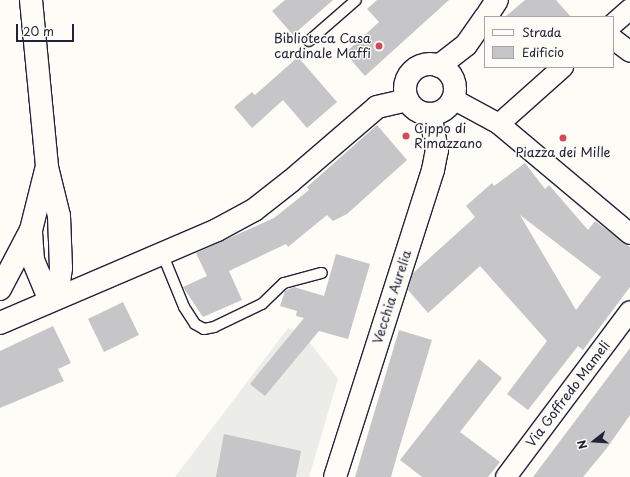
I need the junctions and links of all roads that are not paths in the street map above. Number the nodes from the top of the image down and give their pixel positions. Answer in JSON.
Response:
{"nodes":[{"id":1,"x":31,"y":0,"type":"edge"},
{"id":2,"x":356,"y":0,"type":"edge"},
{"id":3,"x":497,"y":0,"type":"edge"},
{"id":4,"x":630,"y":9,"type":"edge"},
{"id":5,"x":486,"y":16,"type":"edge"},
{"id":6,"x":484,"y":18,"type":"edge"},
{"id":7,"x":614,"y":23,"type":"edge"},
{"id":8,"x":309,"y":40,"type":"dead end"},
{"id":9,"x":614,"y":40,"type":"edge"},
{"id":10,"x":630,"y":52,"type":"edge"},
{"id":11,"x":439,"y":66,"type":"junction"},
{"id":12,"x":562,"y":68,"type":"edge"},
{"id":13,"x":453,"y":99,"type":"junction"},
{"id":14,"x":407,"y":100,"type":"junction"},
{"id":15,"x":430,"y":114,"type":"junction"},
{"id":16,"x":499,"y":124,"type":"junction"},
{"id":17,"x":47,"y":167,"type":"junction"},
{"id":18,"x":31,"y":230,"type":"junction"},
{"id":19,"x":630,"y":234,"type":"edge"},
{"id":20,"x":162,"y":253,"type":"junction"},
{"id":21,"x":322,"y":273,"type":"dead end"},
{"id":22,"x":0,"y":290,"type":"edge"},
{"id":23,"x":53,"y":300,"type":"junction"},
{"id":24,"x":630,"y":311,"type":"edge"},
{"id":25,"x":0,"y":323,"type":"edge"},
{"id":26,"x":335,"y":477,"type":"edge"},
{"id":27,"x":506,"y":477,"type":"edge"}],
"edges":[{"from":1,"to":17,"type":"main road"},
{"from":2,"to":8,"type":"lane"},
{"from":3,"to":5,"type":"main road"},
{"from":4,"to":7,"type":"street"},
{"from":6,"to":11,"type":"main road"},
{"from":9,"to":10,"type":"street"},
{"from":11,"to":13,"type":"main road"},
{"from":11,"to":14,"type":"main road"},
{"from":12,"to":16,"type":"street"},
{"from":13,"to":15,"type":"main road"},
{"from":13,"to":16,"type":"street"},
{"from":14,"to":15,"type":"main road"},
{"from":14,"to":20,"type":"main road"},
{"from":15,"to":26,"type":"main road","name":"Vecchia Aurelia"},
{"from":16,"to":19,"type":"street"},
{"from":17,"to":18,"type":"main road"},
{"from":17,"to":23,"type":"main road"},
{"from":18,"to":22,"type":"main road"},
{"from":18,"to":23,"type":"main road"},
{"from":20,"to":21,"type":"lane"},
{"from":20,"to":23,"type":"main road"},
{"from":23,"to":25,"type":"main road"},
{"from":24,"to":27,"type":"street","name":"Via Goffredo Mameli"}]}
